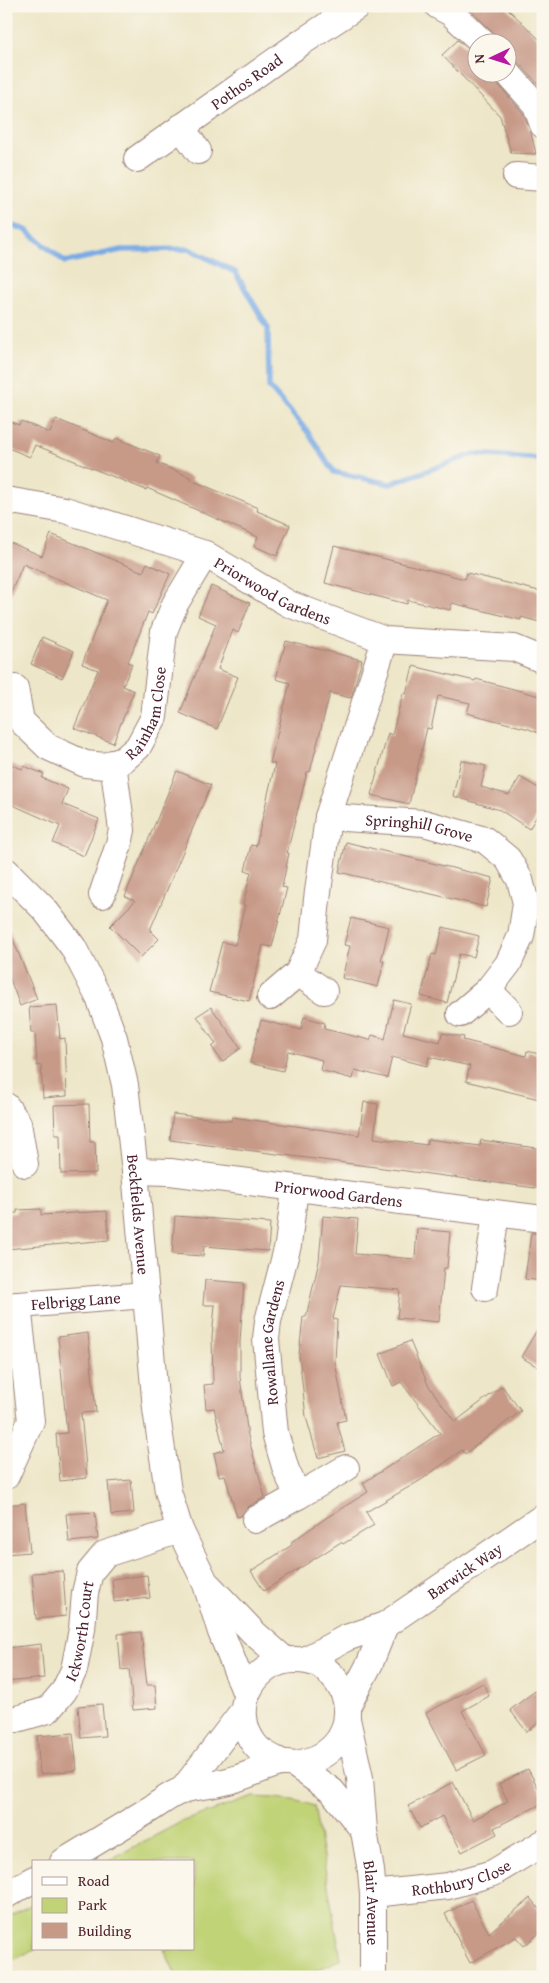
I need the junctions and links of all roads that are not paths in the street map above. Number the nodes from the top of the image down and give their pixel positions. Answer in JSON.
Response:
{"nodes":[{"id":1,"x":357,"y":6,"type":"edge"},
{"id":2,"x":438,"y":6,"type":"edge"},
{"id":3,"x":471,"y":32,"type":"edge"},
{"id":4,"x":515,"y":82,"type":"edge"},
{"id":5,"x":543,"y":124,"type":"edge"},
{"id":6,"x":182,"y":127,"type":"junction"},
{"id":7,"x":198,"y":151,"type":"dead end"},
{"id":8,"x":137,"y":159,"type":"dead end"},
{"id":9,"x":516,"y":176,"type":"dead end"},
{"id":10,"x":543,"y":178,"type":"edge"},
{"id":11,"x":6,"y":500,"type":"edge"},
{"id":12,"x":206,"y":554,"type":"junction"},
{"id":13,"x":385,"y":640,"type":"junction"},
{"id":14,"x":543,"y":660,"type":"edge"},
{"id":15,"x":14,"y":688,"type":"dead end"},
{"id":16,"x":14,"y":725,"type":"edge"},
{"id":17,"x":113,"y":764,"type":"junction"},
{"id":18,"x":328,"y":817,"type":"junction"},
{"id":19,"x":6,"y":871,"type":"edge"},
{"id":20,"x":102,"y":895,"type":"dead end"},
{"id":21,"x":298,"y":973,"type":"junction"},
{"id":22,"x":488,"y":990,"type":"junction"},
{"id":23,"x":324,"y":991,"type":"dead end"},
{"id":24,"x":270,"y":997,"type":"dead end"},
{"id":25,"x":509,"y":1011,"type":"dead end"},
{"id":26,"x":460,"y":1014,"type":"dead end"},
{"id":27,"x":6,"y":1106,"type":"edge"},
{"id":28,"x":25,"y":1164,"type":"dead end"},
{"id":29,"x":135,"y":1170,"type":"junction"},
{"id":30,"x":295,"y":1189,"type":"junction"},
{"id":31,"x":496,"y":1214,"type":"junction"},
{"id":32,"x":543,"y":1219,"type":"edge"},
{"id":33,"x":485,"y":1288,"type":"dead end"},
{"id":34,"x":146,"y":1295,"type":"junction"},
{"id":35,"x":12,"y":1306,"type":"edge"},
{"id":36,"x":346,"y":1468,"type":"dead end"},
{"id":37,"x":6,"y":1476,"type":"edge"},
{"id":38,"x":298,"y":1496,"type":"junction"},
{"id":39,"x":543,"y":1517,"type":"edge"},
{"id":40,"x":256,"y":1520,"type":"dead end"},
{"id":41,"x":180,"y":1530,"type":"junction"},
{"id":42,"x":206,"y":1584,"type":"junction"},
{"id":43,"x":385,"y":1625,"type":"junction"},
{"id":44,"x":295,"y":1660,"type":"junction"},
{"id":45,"x":245,"y":1703,"type":"junction"},
{"id":46,"x":347,"y":1713,"type":"junction"},
{"id":47,"x":6,"y":1720,"type":"edge"},
{"id":48,"x":289,"y":1763,"type":"junction"},
{"id":49,"x":182,"y":1791,"type":"junction"},
{"id":50,"x":364,"y":1831,"type":"junction"},
{"id":51,"x":543,"y":1843,"type":"edge"},
{"id":52,"x":66,"y":1860,"type":"edge"},
{"id":53,"x":32,"y":1880,"type":"edge"},
{"id":54,"x":373,"y":1894,"type":"junction"},
{"id":55,"x":6,"y":1896,"type":"edge"},
{"id":56,"x":373,"y":1977,"type":"edge"}],
"edges":[{"from":1,"to":6,"type":"street","name":"Pothos Road"},
{"from":2,"to":3,"type":"street"},
{"from":4,"to":5,"type":"street"},
{"from":6,"to":7,"type":"street"},
{"from":6,"to":8,"type":"street","name":"Pothos Road"},
{"from":9,"to":10,"type":"street"},
{"from":11,"to":12,"type":"street","name":"Priorwood Gardens"},
{"from":12,"to":13,"type":"street","name":"Priorwood Gardens"},
{"from":12,"to":17,"type":"street","name":"Rainham Close"},
{"from":13,"to":14,"type":"street","name":"Priorwood Gardens"},
{"from":13,"to":18,"type":"street"},
{"from":15,"to":16,"type":"street","name":"Rainham Close"},
{"from":16,"to":17,"type":"street","name":"Rainham Close"},
{"from":17,"to":20,"type":"street"},
{"from":18,"to":21,"type":"street"},
{"from":18,"to":22,"type":"street","name":"Springhill Grove"},
{"from":19,"to":29,"type":"street","name":"Beckfields Avenue"},
{"from":21,"to":23,"type":"street"},
{"from":21,"to":24,"type":"street"},
{"from":22,"to":25,"type":"street"},
{"from":22,"to":26,"type":"street","name":"Springhill Grove"},
{"from":27,"to":28,"type":"street"},
{"from":29,"to":30,"type":"street","name":"Priorwood Gardens"},
{"from":29,"to":34,"type":"street","name":"Beckfields Avenue"},
{"from":30,"to":31,"type":"street","name":"Priorwood Gardens"},
{"from":30,"to":38,"type":"street","name":"Rowallane Gardens"},
{"from":31,"to":32,"type":"street","name":"Priorwood Gardens"},
{"from":31,"to":33,"type":"street"},
{"from":34,"to":35,"type":"street","name":"Felbrigg Lane"},
{"from":34,"to":41,"type":"street","name":"Beckfields Avenue"},
{"from":35,"to":37,"type":"street"},
{"from":36,"to":38,"type":"street"},
{"from":38,"to":40,"type":"street"},
{"from":39,"to":43,"type":"street","name":"Barwick Way"},
{"from":41,"to":42,"type":"street","name":"Beckfields Avenue"},
{"from":41,"to":47,"type":"street","name":"Ickworth Court"},
{"from":42,"to":44,"type":"street","name":"Beckfields Avenue"},
{"from":42,"to":45,"type":"street","name":"Beckfields Avenue"},
{"from":43,"to":44,"type":"street","name":"Barwick Way"},
{"from":43,"to":46,"type":"street"},
{"from":44,"to":45,"type":"street"},
{"from":44,"to":46,"type":"street"},
{"from":45,"to":48,"type":"street"},
{"from":45,"to":49,"type":"street"},
{"from":46,"to":48,"type":"street"},
{"from":46,"to":50,"type":"street","name":"Blair Avenue"},
{"from":48,"to":49,"type":"street"},
{"from":48,"to":50,"type":"street"},
{"from":49,"to":52,"type":"street"},
{"from":50,"to":54,"type":"street","name":"Blair Avenue"},
{"from":51,"to":54,"type":"street","name":"Rothbury Close"},
{"from":53,"to":55,"type":"street"},
{"from":54,"to":56,"type":"street","name":"Blair Avenue"}]}
